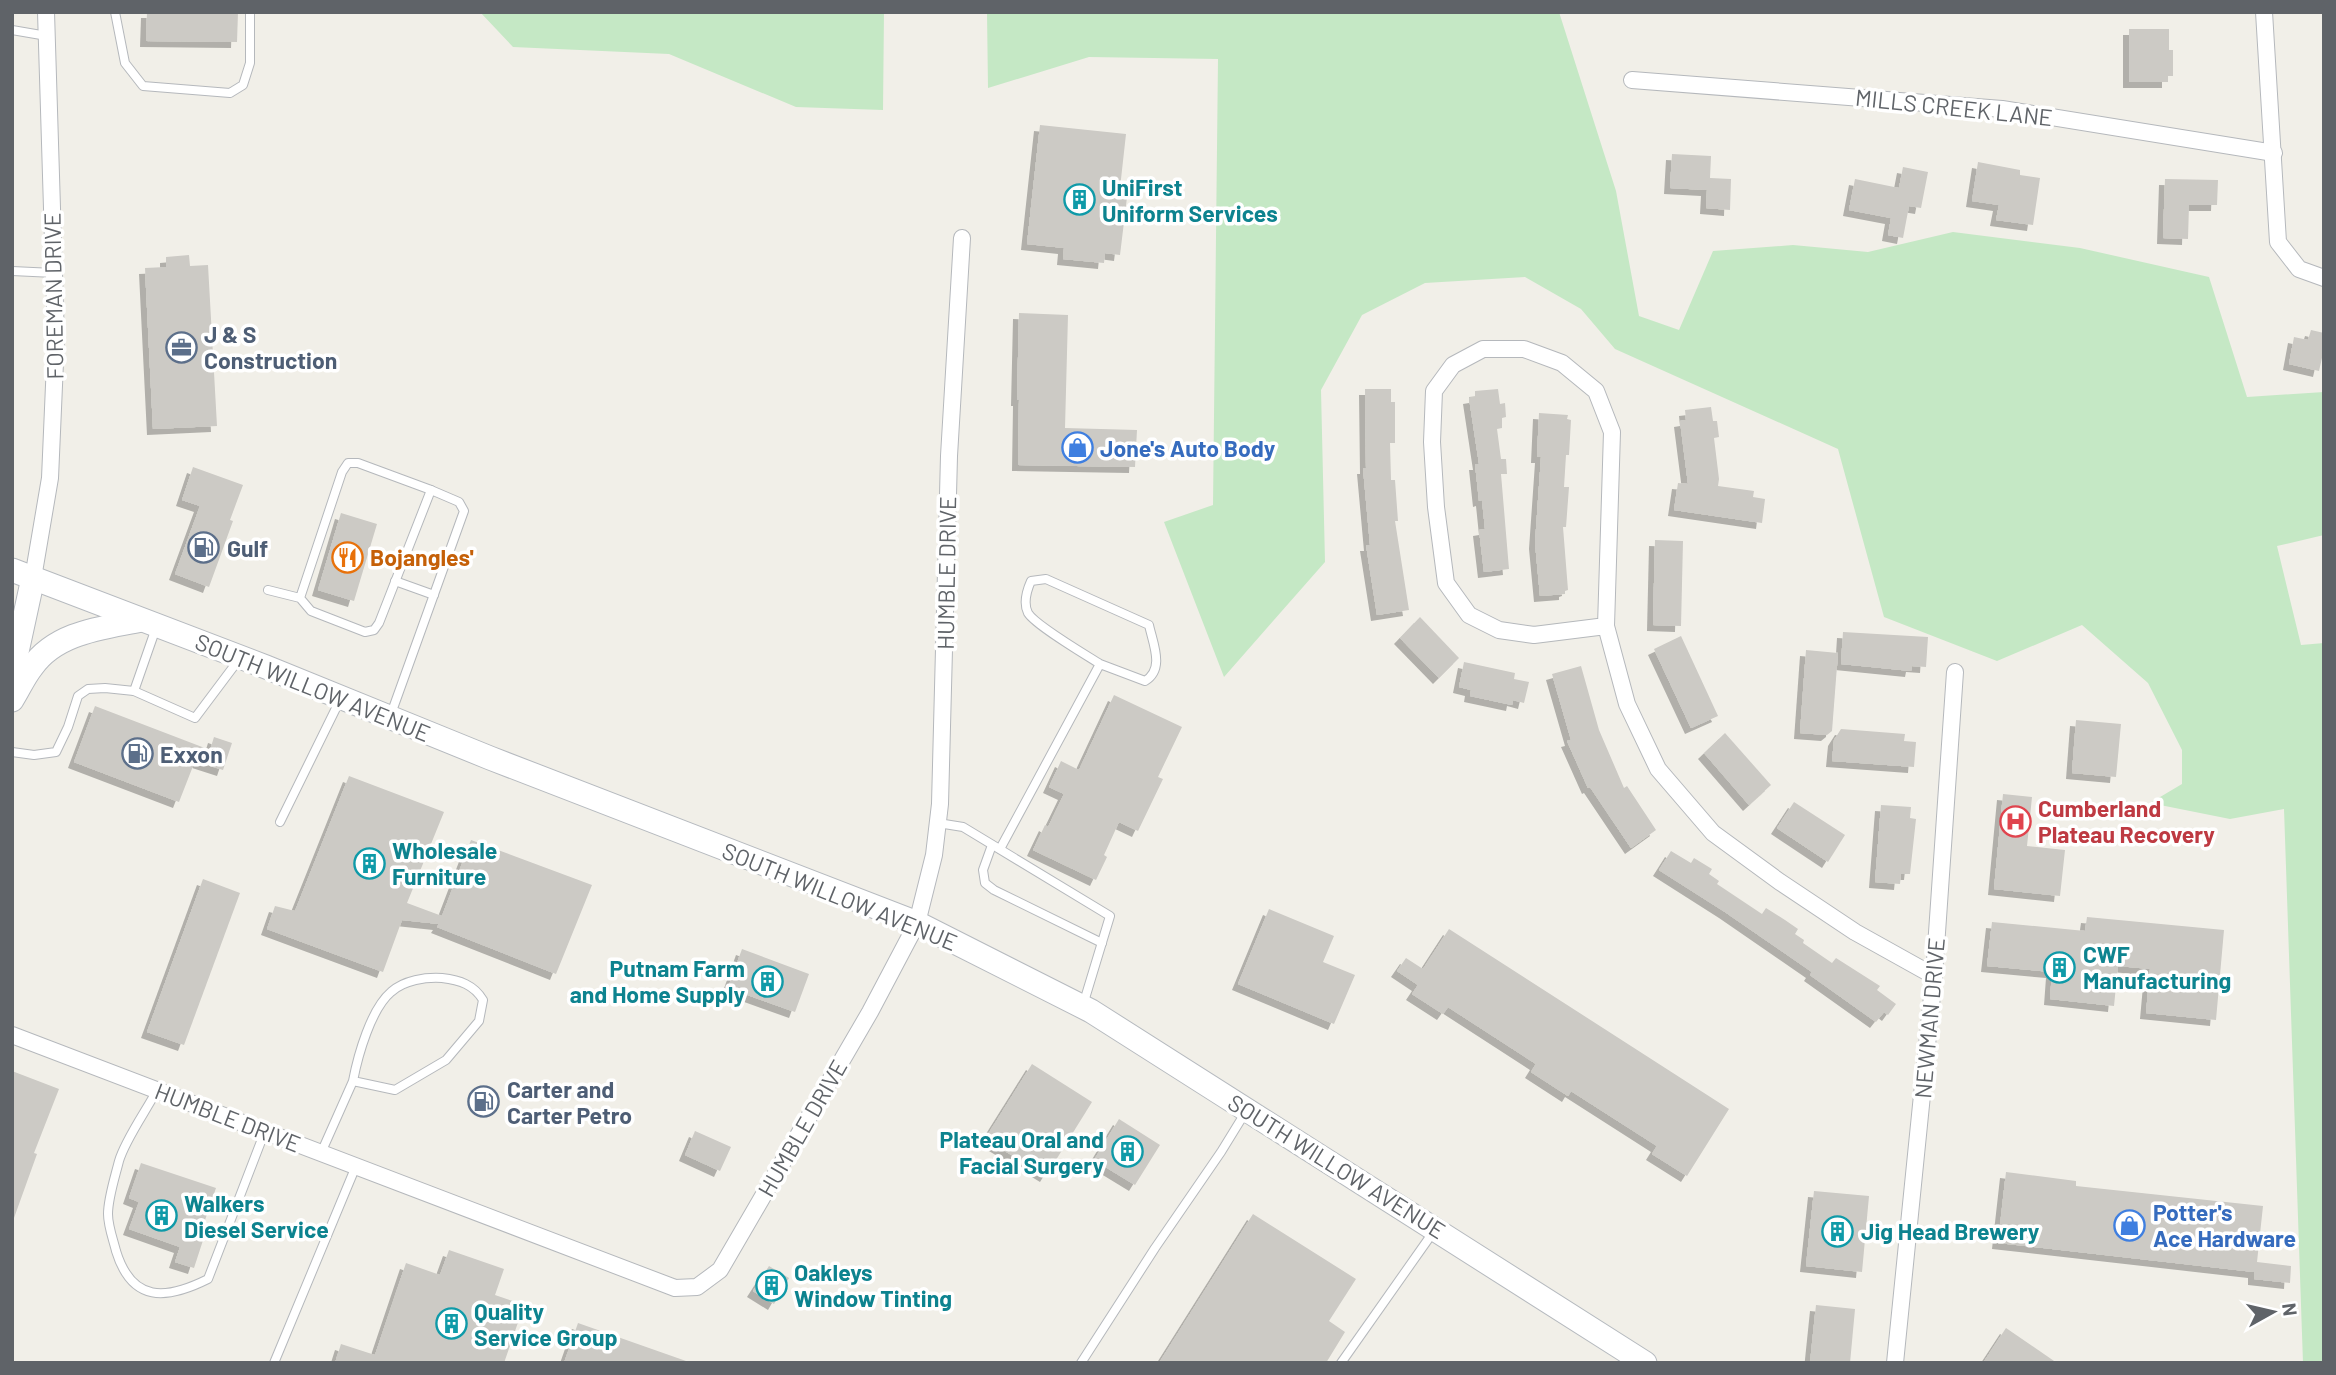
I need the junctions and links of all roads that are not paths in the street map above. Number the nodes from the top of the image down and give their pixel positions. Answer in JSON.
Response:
{"nodes":[{"id":1,"x":46,"y":12,"type":"edge"},
{"id":2,"x":115,"y":12,"type":"edge"},
{"id":3,"x":250,"y":12,"type":"edge"},
{"id":4,"x":2264,"y":12,"type":"edge"},
{"id":5,"x":12,"y":30,"type":"edge"},
{"id":6,"x":47,"y":36,"type":"junction"},
{"id":7,"x":1632,"y":80,"type":"dead end"},
{"id":8,"x":2274,"y":153,"type":"junction"},
{"id":9,"x":962,"y":237,"type":"dead end"},
{"id":10,"x":12,"y":271,"type":"edge"},
{"id":11,"x":54,"y":273,"type":"junction"},
{"id":12,"x":2324,"y":278,"type":"edge"},
{"id":13,"x":431,"y":490,"type":"junction"},
{"id":14,"x":22,"y":574,"type":"edge"},
{"id":15,"x":396,"y":581,"type":"junction"},
{"id":16,"x":268,"y":590,"type":"dead end"},
{"id":17,"x":434,"y":595,"type":"junction"},
{"id":18,"x":300,"y":597,"type":"junction"},
{"id":19,"x":149,"y":623,"type":"junction"},
{"id":20,"x":1606,"y":626,"type":"junction"},
{"id":21,"x":241,"y":657,"type":"junction"},
{"id":22,"x":1100,"y":664,"type":"junction"},
{"id":23,"x":1955,"y":672,"type":"dead end"},
{"id":24,"x":12,"y":675,"type":"edge"},
{"id":25,"x":134,"y":691,"type":"junction"},
{"id":26,"x":342,"y":698,"type":"junction"},
{"id":27,"x":12,"y":700,"type":"edge"},
{"id":28,"x":390,"y":717,"type":"junction"},
{"id":29,"x":12,"y":752,"type":"edge"},
{"id":30,"x":280,"y":822,"type":"dead end"},
{"id":31,"x":938,"y":823,"type":"junction"},
{"id":32,"x":996,"y":847,"type":"junction"},
{"id":33,"x":917,"y":923,"type":"junction"},
{"id":34,"x":1102,"y":943,"type":"junction"},
{"id":35,"x":1934,"y":976,"type":"junction"},
{"id":36,"x":1083,"y":1007,"type":"junction"},
{"id":37,"x":12,"y":1035,"type":"edge"},
{"id":38,"x":353,"y":1081,"type":"junction"},
{"id":39,"x":157,"y":1090,"type":"junction"},
{"id":40,"x":1246,"y":1111,"type":"junction"},
{"id":41,"x":265,"y":1131,"type":"junction"},
{"id":42,"x":321,"y":1153,"type":"junction"},
{"id":43,"x":356,"y":1166,"type":"junction"},
{"id":44,"x":1436,"y":1228,"type":"junction"},
{"id":45,"x":274,"y":1363,"type":"edge"},
{"id":46,"x":1081,"y":1363,"type":"edge"},
{"id":47,"x":1341,"y":1363,"type":"edge"},
{"id":48,"x":1645,"y":1363,"type":"edge"},
{"id":49,"x":1895,"y":1363,"type":"edge"}],
"edges":[{"from":1,"to":6,"type":"street","name":"FOREMAN DRIVE"},
{"from":2,"to":3,"type":"lane"},
{"from":4,"to":8,"type":"street"},
{"from":5,"to":6,"type":"lane"},
{"from":6,"to":11,"type":"street","name":"FOREMAN DRIVE"},
{"from":7,"to":8,"type":"street","name":"MILLS CREEK LANE"},
{"from":8,"to":12,"type":"street"},
{"from":9,"to":31,"type":"street","name":"HUMBLE DRIVE"},
{"from":10,"to":11,"type":"lane"},
{"from":11,"to":14,"type":"street","name":"FOREMAN DRIVE"},
{"from":13,"to":15,"type":"lane"},
{"from":13,"to":17,"type":"lane"},
{"from":13,"to":18,"type":"lane"},
{"from":14,"to":19,"type":"main road","name":"SOUTH WILLOW AVENUE"},
{"from":14,"to":24,"type":"main road"},
{"from":15,"to":17,"type":"lane"},
{"from":15,"to":18,"type":"lane"},
{"from":16,"to":18,"type":"lane"},
{"from":17,"to":28,"type":"lane"},
{"from":19,"to":21,"type":"main road","name":"SOUTH WILLOW AVENUE"},
{"from":19,"to":25,"type":"lane"},
{"from":19,"to":27,"type":"main road"},
{"from":20,"to":20,"type":"street"},
{"from":20,"to":35,"type":"street"},
{"from":21,"to":25,"type":"lane"},
{"from":21,"to":26,"type":"main road","name":"SOUTH WILLOW AVENUE"},
{"from":22,"to":22,"type":"lane"},
{"from":22,"to":32,"type":"lane"},
{"from":23,"to":35,"type":"street","name":"NEWMAN DRIVE"},
{"from":25,"to":29,"type":"lane"},
{"from":26,"to":28,"type":"main road","name":"SOUTH WILLOW AVENUE"},
{"from":26,"to":30,"type":"lane"},
{"from":28,"to":33,"type":"main road","name":"SOUTH WILLOW AVENUE"},
{"from":31,"to":32,"type":"lane"},
{"from":31,"to":33,"type":"street","name":"HUMBLE DRIVE"},
{"from":32,"to":34,"type":"lane"},
{"from":32,"to":34,"type":"lane"},
{"from":33,"to":36,"type":"main road","name":"SOUTH WILLOW AVENUE"},
{"from":33,"to":43,"type":"street","name":"HUMBLE DRIVE"},
{"from":34,"to":36,"type":"lane"},
{"from":35,"to":49,"type":"street","name":"NEWMAN DRIVE"},
{"from":36,"to":40,"type":"main road","name":"SOUTH WILLOW AVENUE"},
{"from":37,"to":39,"type":"street","name":"HUMBLE DRIVE"},
{"from":38,"to":38,"type":"lane"},
{"from":38,"to":42,"type":"lane"},
{"from":39,"to":41,"type":"street","name":"HUMBLE DRIVE"},
{"from":39,"to":41,"type":"lane"},
{"from":40,"to":44,"type":"main road","name":"SOUTH WILLOW AVENUE"},
{"from":40,"to":46,"type":"lane"},
{"from":41,"to":42,"type":"street","name":"HUMBLE DRIVE"},
{"from":42,"to":43,"type":"street","name":"HUMBLE DRIVE"},
{"from":43,"to":45,"type":"lane"},
{"from":44,"to":47,"type":"lane"},
{"from":44,"to":48,"type":"main road","name":"SOUTH WILLOW AVENUE"}]}
